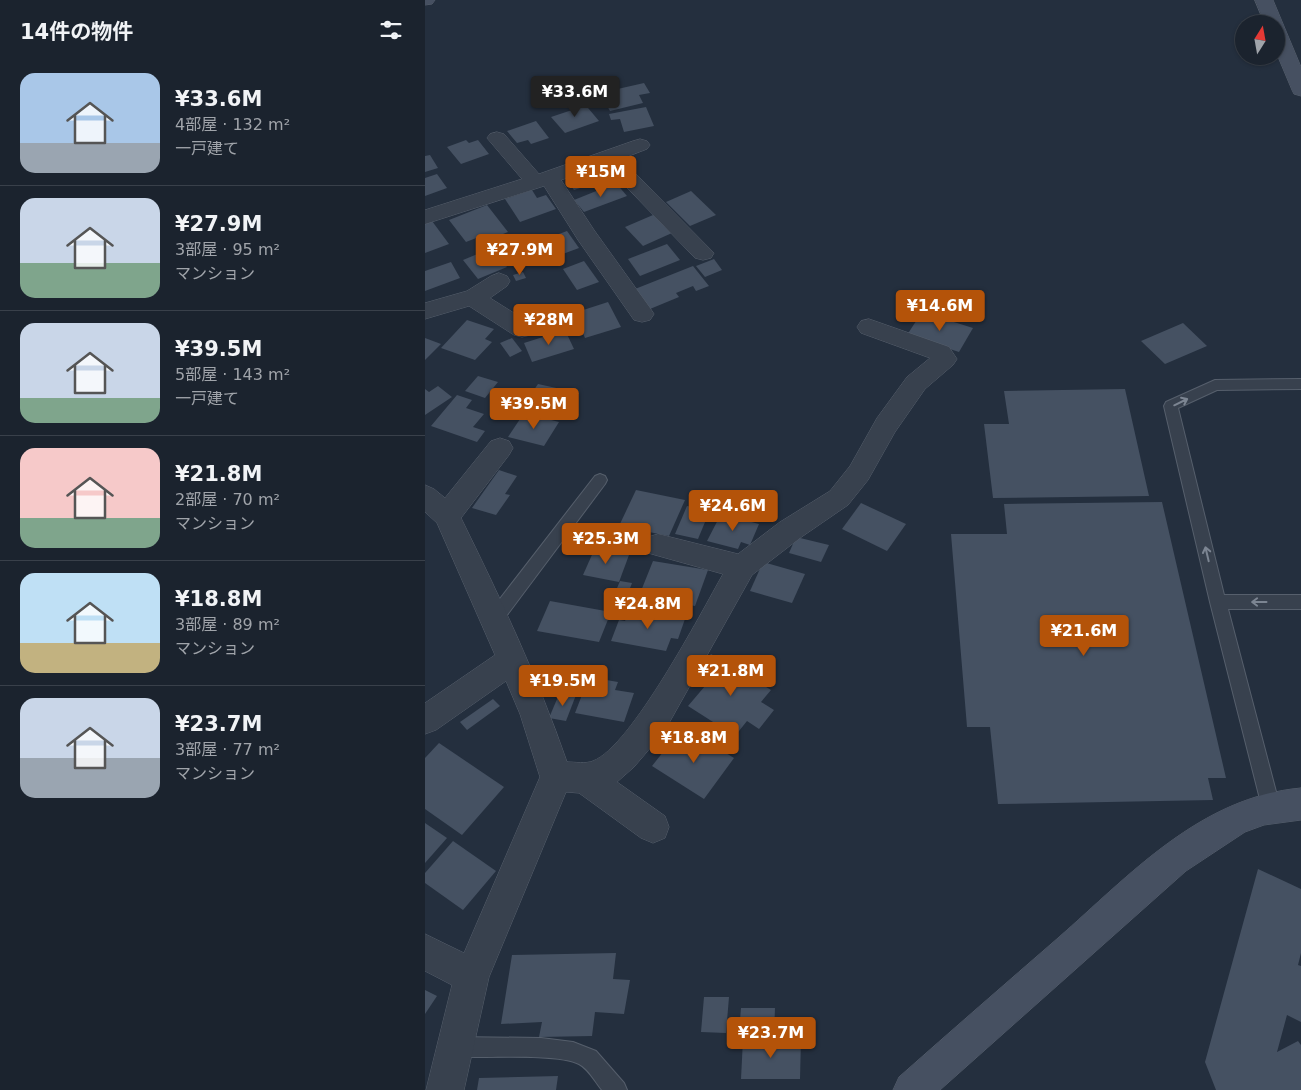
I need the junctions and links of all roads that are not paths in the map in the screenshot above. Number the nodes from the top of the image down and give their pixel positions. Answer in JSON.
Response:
{"nodes":[{"id":1,"x":1265,"y":0,"type":"edge"},
{"id":2,"x":1271,"y":15,"type":"edge"},
{"id":3,"x":1285,"y":51,"type":"edge"},
{"id":4,"x":1301,"y":90,"type":"edge"},
{"id":5,"x":497,"y":138,"type":"dead end"},
{"id":6,"x":640,"y":145,"type":"dead end"},
{"id":7,"x":609,"y":158,"type":"junction"},
{"id":8,"x":542,"y":179,"type":"junction"},
{"id":9,"x":425,"y":217,"type":"edge"},
{"id":10,"x":703,"y":253,"type":"dead end"},
{"id":11,"x":499,"y":281,"type":"dead end"},
{"id":12,"x":473,"y":298,"type":"junction"},
{"id":13,"x":425,"y":311,"type":"edge"},
{"id":14,"x":642,"y":314,"type":"dead end"},
{"id":15,"x":559,"y":320,"type":"dead end"},
{"id":16,"x":869,"y":327,"type":"dead end"},
{"id":17,"x":1301,"y":384,"type":"edge"},
{"id":18,"x":500,"y":448,"type":"dead end"},
{"id":19,"x":465,"y":463,"type":"dead end"},
{"id":20,"x":601,"y":480,"type":"dead end"},
{"id":21,"x":435,"y":505,"type":"edge"},
{"id":22,"x":658,"y":545,"type":"dead end"},
{"id":23,"x":742,"y":567,"type":"junction"},
{"id":24,"x":1218,"y":602,"type":"junction"},
{"id":25,"x":1301,"y":602,"type":"edge"},
{"id":26,"x":495,"y":618,"type":"junction"},
{"id":27,"x":512,"y":660,"type":"junction"},
{"id":28,"x":425,"y":720,"type":"edge"},
{"id":29,"x":570,"y":777,"type":"junction"},
{"id":30,"x":1286,"y":806,"type":"edge"},
{"id":31,"x":653,"y":827,"type":"dead end"},
{"id":32,"x":425,"y":952,"type":"edge"},
{"id":33,"x":472,"y":976,"type":"junction"},
{"id":34,"x":455,"y":1047,"type":"junction"},
{"id":35,"x":445,"y":1090,"type":"edge"},
{"id":36,"x":617,"y":1090,"type":"edge"},
{"id":37,"x":912,"y":1090,"type":"edge"}],
"edges":[{"from":1,"to":2,"type":"street"},
{"from":3,"to":4,"type":"street"},
{"from":5,"to":8,"type":"street"},
{"from":6,"to":7,"type":"street"},
{"from":7,"to":8,"type":"street"},
{"from":7,"to":10,"type":"street"},
{"from":8,"to":9,"type":"street"},
{"from":8,"to":14,"type":"street"},
{"from":11,"to":12,"type":"street"},
{"from":12,"to":13,"type":"street"},
{"from":12,"to":15,"type":"street"},
{"from":16,"to":23,"type":"street"},
{"from":24,"to":17,"type":"lane","one_way":true},
{"from":18,"to":21,"type":"street"},
{"from":19,"to":21,"type":"street"},
{"from":20,"to":26,"type":"lane"},
{"from":21,"to":26,"type":"street"},
{"from":22,"to":23,"type":"street"},
{"from":23,"to":29,"type":"street"},
{"from":25,"to":24,"type":"lane","one_way":true},
{"from":24,"to":30,"type":"lane"},
{"from":26,"to":27,"type":"street"},
{"from":27,"to":28,"type":"street"},
{"from":27,"to":29,"type":"street"},
{"from":29,"to":31,"type":"street"},
{"from":29,"to":33,"type":"street"},
{"from":30,"to":37,"type":"street"},
{"from":32,"to":33,"type":"street"},
{"from":33,"to":34,"type":"street"},
{"from":34,"to":35,"type":"street"},
{"from":34,"to":36,"type":"lane"}]}
